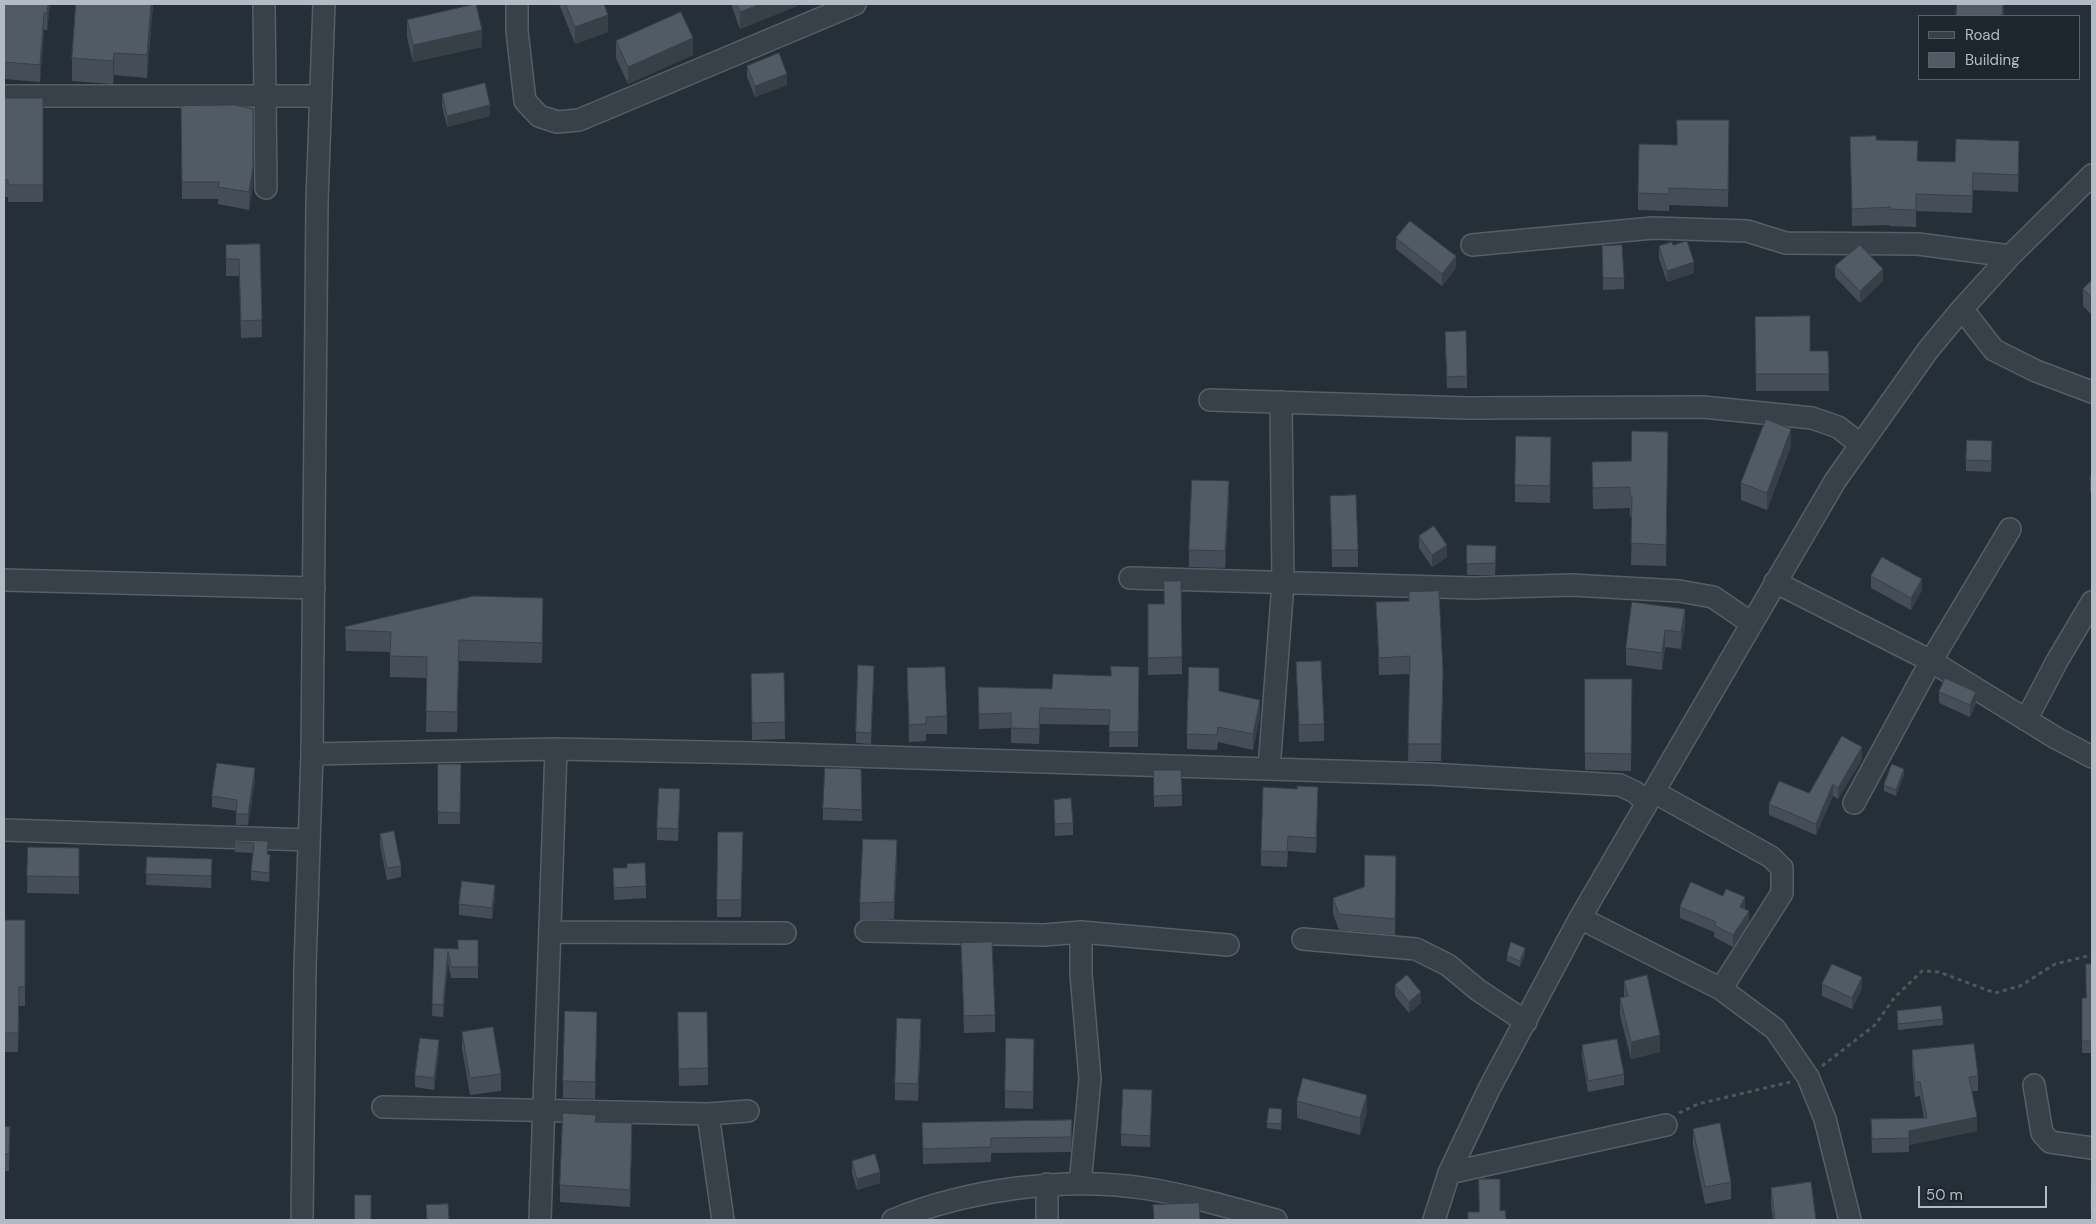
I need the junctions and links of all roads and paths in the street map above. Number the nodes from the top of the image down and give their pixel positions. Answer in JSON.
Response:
{"nodes":[{"id":1,"x":264,"y":4,"type":"edge"},
{"id":2,"x":324,"y":4,"type":"edge"},
{"id":3,"x":518,"y":4,"type":"edge"},
{"id":4,"x":856,"y":4,"type":"edge"},
{"id":5,"x":4,"y":96,"type":"edge"},
{"id":6,"x":321,"y":96,"type":"junction"},
{"id":7,"x":266,"y":97,"type":"junction"},
{"id":8,"x":2092,"y":175,"type":"edge"},
{"id":9,"x":266,"y":188,"type":"dead end"},
{"id":10,"x":1472,"y":245,"type":"dead end"},
{"id":11,"x":2010,"y":256,"type":"junction"},
{"id":12,"x":1962,"y":309,"type":"junction"},
{"id":13,"x":2092,"y":392,"type":"edge"},
{"id":14,"x":1210,"y":400,"type":"dead end"},
{"id":15,"x":1281,"y":402,"type":"junction"},
{"id":16,"x":1860,"y":444,"type":"junction"},
{"id":17,"x":2010,"y":529,"type":"dead end"},
{"id":18,"x":1130,"y":578,"type":"dead end"},
{"id":19,"x":4,"y":580,"type":"edge"},
{"id":20,"x":1775,"y":582,"type":"junction"},
{"id":21,"x":1283,"y":583,"type":"junction"},
{"id":22,"x":314,"y":588,"type":"junction"},
{"id":23,"x":2092,"y":602,"type":"edge"},
{"id":24,"x":1751,"y":623,"type":"junction"},
{"id":25,"x":1932,"y":661,"type":"junction"},
{"id":26,"x":2026,"y":720,"type":"junction"},
{"id":27,"x":556,"y":749,"type":"junction"},
{"id":28,"x":312,"y":754,"type":"junction"},
{"id":29,"x":2092,"y":757,"type":"edge"},
{"id":30,"x":1269,"y":769,"type":"junction"},
{"id":31,"x":1650,"y":797,"type":"junction"},
{"id":32,"x":1854,"y":803,"type":"dead end"},
{"id":33,"x":4,"y":830,"type":"edge"},
{"id":34,"x":309,"y":840,"type":"junction"},
{"id":35,"x":1580,"y":918,"type":"junction"},
{"id":36,"x":866,"y":931,"type":"dead end"},
{"id":37,"x":550,"y":932,"type":"junction"},
{"id":38,"x":1081,"y":932,"type":"junction"},
{"id":39,"x":785,"y":933,"type":"dead end"},
{"id":40,"x":1303,"y":939,"type":"dead end"},
{"id":41,"x":1228,"y":945,"type":"dead end"},
{"id":42,"x":2092,"y":955,"type":"edge"},
{"id":43,"x":1721,"y":989,"type":"junction"},
{"id":44,"x":1526,"y":1022,"type":"junction"},
{"id":45,"x":1808,"y":1077,"type":"junction"},
{"id":46,"x":2034,"y":1085,"type":"dead end"},
{"id":47,"x":382,"y":1107,"type":"dead end"},
{"id":48,"x":544,"y":1110,"type":"junction"},
{"id":49,"x":748,"y":1110,"type":"dead end"},
{"id":50,"x":708,"y":1114,"type":"junction"},
{"id":51,"x":1666,"y":1125,"type":"joint"},
{"id":52,"x":2092,"y":1148,"type":"edge"},
{"id":53,"x":1450,"y":1173,"type":"junction"},
{"id":54,"x":1047,"y":1184,"type":"junction"},
{"id":55,"x":1080,"y":1184,"type":"junction"},
{"id":56,"x":1228,"y":1214,"type":"edge"},
{"id":57,"x":302,"y":1220,"type":"edge"},
{"id":58,"x":540,"y":1220,"type":"edge"},
{"id":59,"x":723,"y":1220,"type":"edge"},
{"id":60,"x":893,"y":1220,"type":"edge"},
{"id":61,"x":1047,"y":1220,"type":"edge"},
{"id":62,"x":1276,"y":1220,"type":"edge"},
{"id":63,"x":1434,"y":1220,"type":"edge"},
{"id":64,"x":1850,"y":1220,"type":"edge"}],
"edges":[{"from":1,"to":7,"type":"street"},
{"from":2,"to":6,"type":"street"},
{"from":3,"to":4,"type":"street"},
{"from":5,"to":7,"type":"street"},
{"from":6,"to":7,"type":"street"},
{"from":6,"to":22,"type":"street"},
{"from":7,"to":9,"type":"street"},
{"from":8,"to":11,"type":"street"},
{"from":10,"to":11,"type":"street"},
{"from":11,"to":12,"type":"street"},
{"from":12,"to":13,"type":"street"},
{"from":12,"to":16,"type":"street"},
{"from":14,"to":15,"type":"street"},
{"from":15,"to":16,"type":"street"},
{"from":15,"to":21,"type":"street"},
{"from":16,"to":20,"type":"street"},
{"from":17,"to":25,"type":"street"},
{"from":18,"to":21,"type":"street"},
{"from":19,"to":22,"type":"street"},
{"from":20,"to":24,"type":"street"},
{"from":20,"to":25,"type":"street"},
{"from":21,"to":24,"type":"street"},
{"from":21,"to":30,"type":"street"},
{"from":22,"to":28,"type":"street"},
{"from":23,"to":26,"type":"street"},
{"from":24,"to":31,"type":"street"},
{"from":25,"to":26,"type":"street"},
{"from":25,"to":32,"type":"street"},
{"from":26,"to":29,"type":"street"},
{"from":27,"to":28,"type":"street"},
{"from":27,"to":30,"type":"street"},
{"from":27,"to":37,"type":"street"},
{"from":28,"to":34,"type":"street"},
{"from":30,"to":31,"type":"street"},
{"from":31,"to":35,"type":"street"},
{"from":31,"to":43,"type":"street"},
{"from":33,"to":34,"type":"street"},
{"from":34,"to":57,"type":"street"},
{"from":35,"to":43,"type":"street"},
{"from":35,"to":44,"type":"street"},
{"from":36,"to":38,"type":"street"},
{"from":37,"to":39,"type":"street"},
{"from":37,"to":48,"type":"street"},
{"from":38,"to":41,"type":"street"},
{"from":38,"to":55,"type":"street"},
{"from":40,"to":44,"type":"street"},
{"from":42,"to":45,"type":"path"},
{"from":43,"to":45,"type":"street"},
{"from":44,"to":53,"type":"street"},
{"from":45,"to":51,"type":"path"},
{"from":45,"to":64,"type":"street"},
{"from":46,"to":52,"type":"street"},
{"from":47,"to":48,"type":"street"},
{"from":48,"to":50,"type":"street"},
{"from":48,"to":58,"type":"street"},
{"from":49,"to":50,"type":"street"},
{"from":50,"to":59,"type":"street"},
{"from":51,"to":53,"type":"street"},
{"from":53,"to":63,"type":"street"},
{"from":54,"to":55,"type":"street"},
{"from":54,"to":60,"type":"street"},
{"from":54,"to":61,"type":"street"},
{"from":55,"to":56,"type":"street"},
{"from":56,"to":62,"type":"street"}]}
